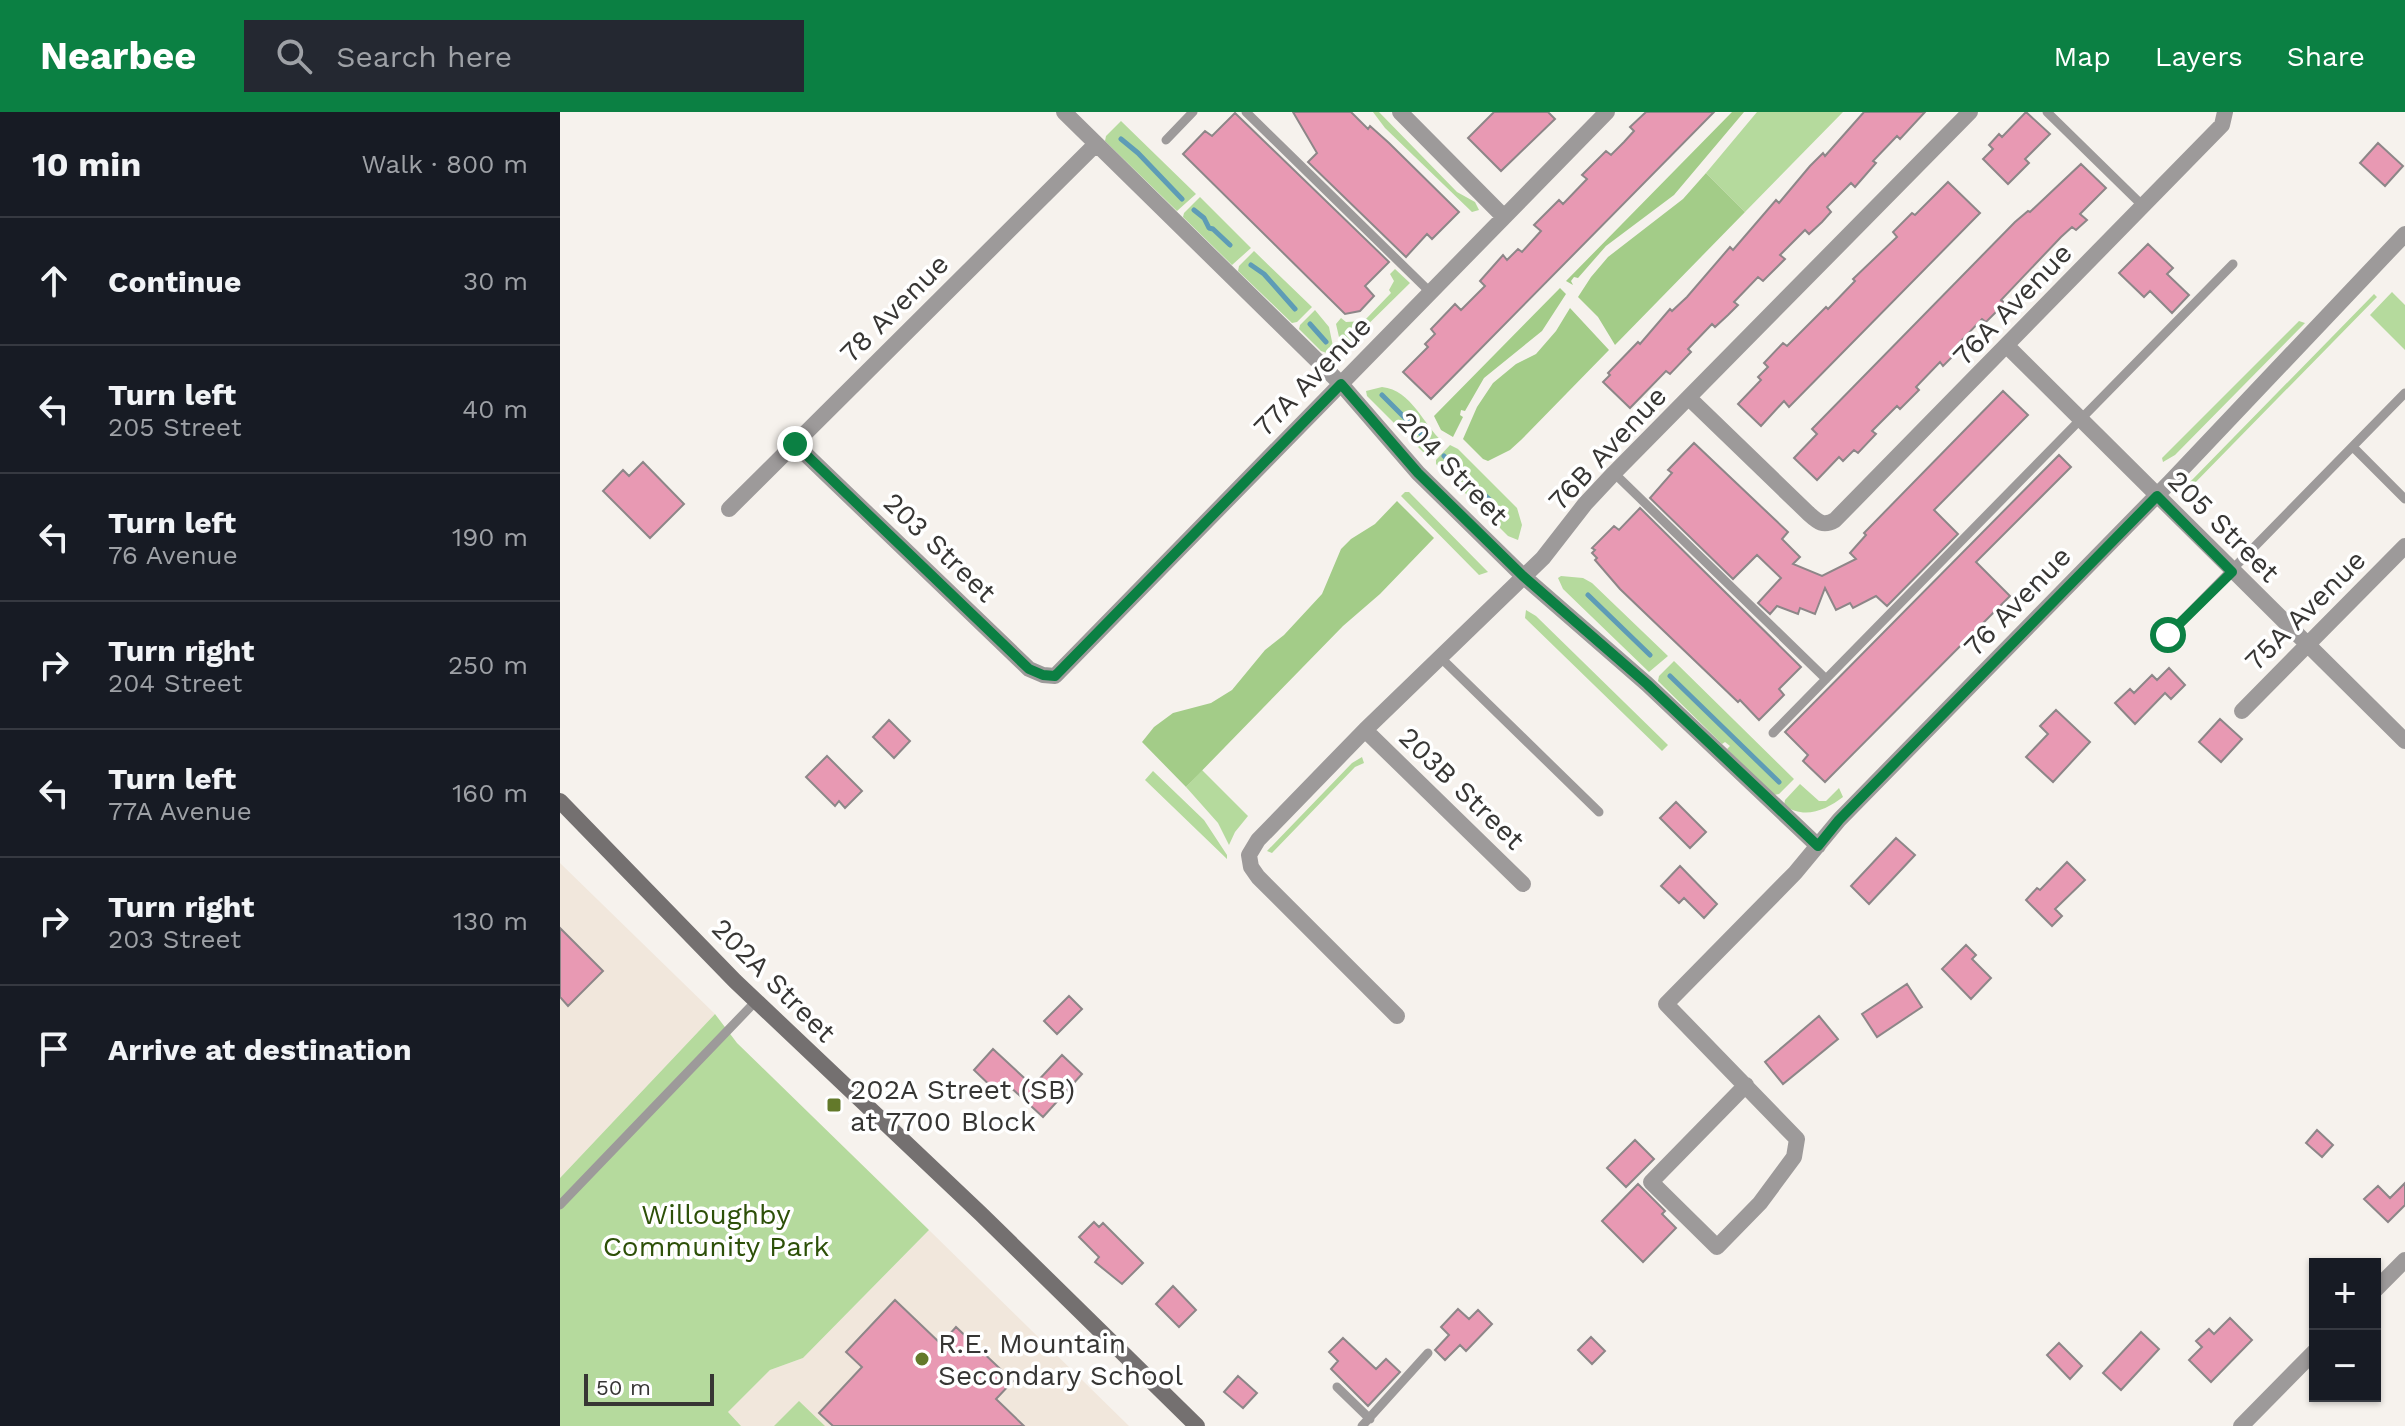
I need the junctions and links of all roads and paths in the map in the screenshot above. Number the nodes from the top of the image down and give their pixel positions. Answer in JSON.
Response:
{"nodes":[{"id":1,"x":1064,"y":112,"type":"edge"},
{"id":2,"x":1193,"y":112,"type":"edge"},
{"id":3,"x":1246,"y":112,"type":"edge"},
{"id":4,"x":1400,"y":112,"type":"edge"},
{"id":5,"x":1607,"y":112,"type":"edge"},
{"id":6,"x":1970,"y":112,"type":"edge"},
{"id":7,"x":2047,"y":112,"type":"edge"},
{"id":8,"x":2225,"y":112,"type":"edge"},
{"id":9,"x":1166,"y":140,"type":"dead end"},
{"id":10,"x":1096,"y":144,"type":"junction"},
{"id":11,"x":2144,"y":207,"type":"junction"},
{"id":12,"x":1504,"y":217,"type":"junction"},
{"id":13,"x":2405,"y":234,"type":"edge"},
{"id":14,"x":2233,"y":264,"type":"dead end"},
{"id":15,"x":1430,"y":292,"type":"junction"},
{"id":16,"x":2007,"y":346,"type":"junction"},
{"id":17,"x":1341,"y":384,"type":"junction"},
{"id":18,"x":2405,"y":393,"type":"edge"},
{"id":19,"x":1689,"y":398,"type":"junction"},
{"id":20,"x":2082,"y":419,"type":"junction"},
{"id":21,"x":795,"y":444,"type":"junction"},
{"id":22,"x":2353,"y":447,"type":"junction"},
{"id":23,"x":1614,"y":473,"type":"junction"},
{"id":24,"x":2157,"y":496,"type":"junction"},
{"id":25,"x":2405,"y":499,"type":"edge"},
{"id":26,"x":729,"y":509,"type":"dead end"},
{"id":27,"x":2405,"y":546,"type":"edge"},
{"id":28,"x":2232,"y":572,"type":"junction"},
{"id":29,"x":1523,"y":576,"type":"junction"},
{"id":30,"x":2168,"y":635,"type":"dead end"},
{"id":31,"x":2307,"y":645,"type":"junction"},
{"id":32,"x":1441,"y":658,"type":"junction"},
{"id":33,"x":1055,"y":676,"type":"joint"},
{"id":34,"x":1826,"y":679,"type":"junction"},
{"id":35,"x":2242,"y":711,"type":"dead end"},
{"id":36,"x":1365,"y":730,"type":"junction"},
{"id":37,"x":1773,"y":733,"type":"dead end"},
{"id":38,"x":2405,"y":741,"type":"edge"},
{"id":39,"x":560,"y":801,"type":"edge"},
{"id":40,"x":1599,"y":812,"type":"dead end"},
{"id":41,"x":1818,"y":846,"type":"junction"},
{"id":42,"x":1523,"y":884,"type":"dead end"},
{"id":43,"x":756,"y":1001,"type":"junction"},
{"id":44,"x":1397,"y":1016,"type":"dead end"},
{"id":45,"x":1746,"y":1085,"type":"junction"},
{"id":46,"x":560,"y":1205,"type":"edge"},
{"id":47,"x":2405,"y":1260,"type":"edge"},
{"id":48,"x":2381,"y":1284,"type":"edge"},
{"id":49,"x":1428,"y":1353,"type":"dead end"},
{"id":50,"x":2309,"y":1357,"type":"edge"},
{"id":51,"x":1337,"y":1387,"type":"dead end"},
{"id":52,"x":1366,"y":1423,"type":"edge"},
{"id":53,"x":1197,"y":1426,"type":"edge"},
{"id":54,"x":2241,"y":1426,"type":"edge"}],
"edges":[{"from":1,"to":10,"type":"street","name":"204 Street"},
{"from":2,"to":9,"type":"lane"},
{"from":3,"to":15,"type":"lane"},
{"from":4,"to":12,"type":"street"},
{"from":5,"to":12,"type":"street","name":"77A Avenue"},
{"from":6,"to":19,"type":"street","name":"76B Avenue"},
{"from":7,"to":11,"type":"lane"},
{"from":8,"to":11,"type":"street","name":"76A Avenue"},
{"from":10,"to":17,"type":"street","name":"204 Street"},
{"from":10,"to":21,"type":"street","name":"78 Avenue"},
{"from":11,"to":16,"type":"street","name":"76A Avenue"},
{"from":12,"to":15,"type":"street","name":"77A Avenue"},
{"from":13,"to":24,"type":"street","name":"76 Avenue"},
{"from":14,"to":20,"type":"lane"},
{"from":15,"to":17,"type":"street","name":"77A Avenue"},
{"from":16,"to":19,"type":"street","name":"76A Avenue"},
{"from":16,"to":20,"type":"street","name":"205 Street"},
{"from":17,"to":29,"type":"street","name":"204 Street"},
{"from":17,"to":33,"type":"street","name":"77A Avenue"},
{"from":18,"to":22,"type":"lane"},
{"from":19,"to":23,"type":"street","name":"76B Avenue"},
{"from":20,"to":24,"type":"street","name":"205 Street"},
{"from":20,"to":34,"type":"lane"},
{"from":21,"to":26,"type":"street","name":"78 Avenue"},
{"from":21,"to":33,"type":"street","name":"203 Street"},
{"from":22,"to":25,"type":"lane"},
{"from":22,"to":28,"type":"lane"},
{"from":23,"to":29,"type":"street","name":"76B Avenue"},
{"from":23,"to":34,"type":"lane"},
{"from":24,"to":28,"type":"street","name":"205 Street"},
{"from":24,"to":41,"type":"street","name":"76 Avenue"},
{"from":27,"to":31,"type":"street","name":"75A Avenue"},
{"from":28,"to":30,"type":"lane"},
{"from":28,"to":31,"type":"street","name":"205 Street"},
{"from":29,"to":32,"type":"street","name":"76B Avenue"},
{"from":29,"to":41,"type":"street","name":"204 Street"},
{"from":31,"to":35,"type":"street","name":"75A Avenue"},
{"from":31,"to":38,"type":"street","name":"205 Street"},
{"from":32,"to":36,"type":"street","name":"76B Avenue"},
{"from":32,"to":40,"type":"lane"},
{"from":34,"to":37,"type":"lane"},
{"from":36,"to":42,"type":"street","name":"203B Street"},
{"from":36,"to":44,"type":"street","name":"76B Avenue"},
{"from":39,"to":43,"type":"main road","name":"202A Street"},
{"from":41,"to":45,"type":"street","name":"76 Avenue"},
{"from":43,"to":46,"type":"lane"},
{"from":43,"to":53,"type":"main road","name":"202A Street"},
{"from":45,"to":45,"type":"street"},
{"from":47,"to":48,"type":"street"},
{"from":49,"to":52,"type":"lane"},
{"from":50,"to":54,"type":"street"},
{"from":51,"to":52,"type":"lane"}]}
